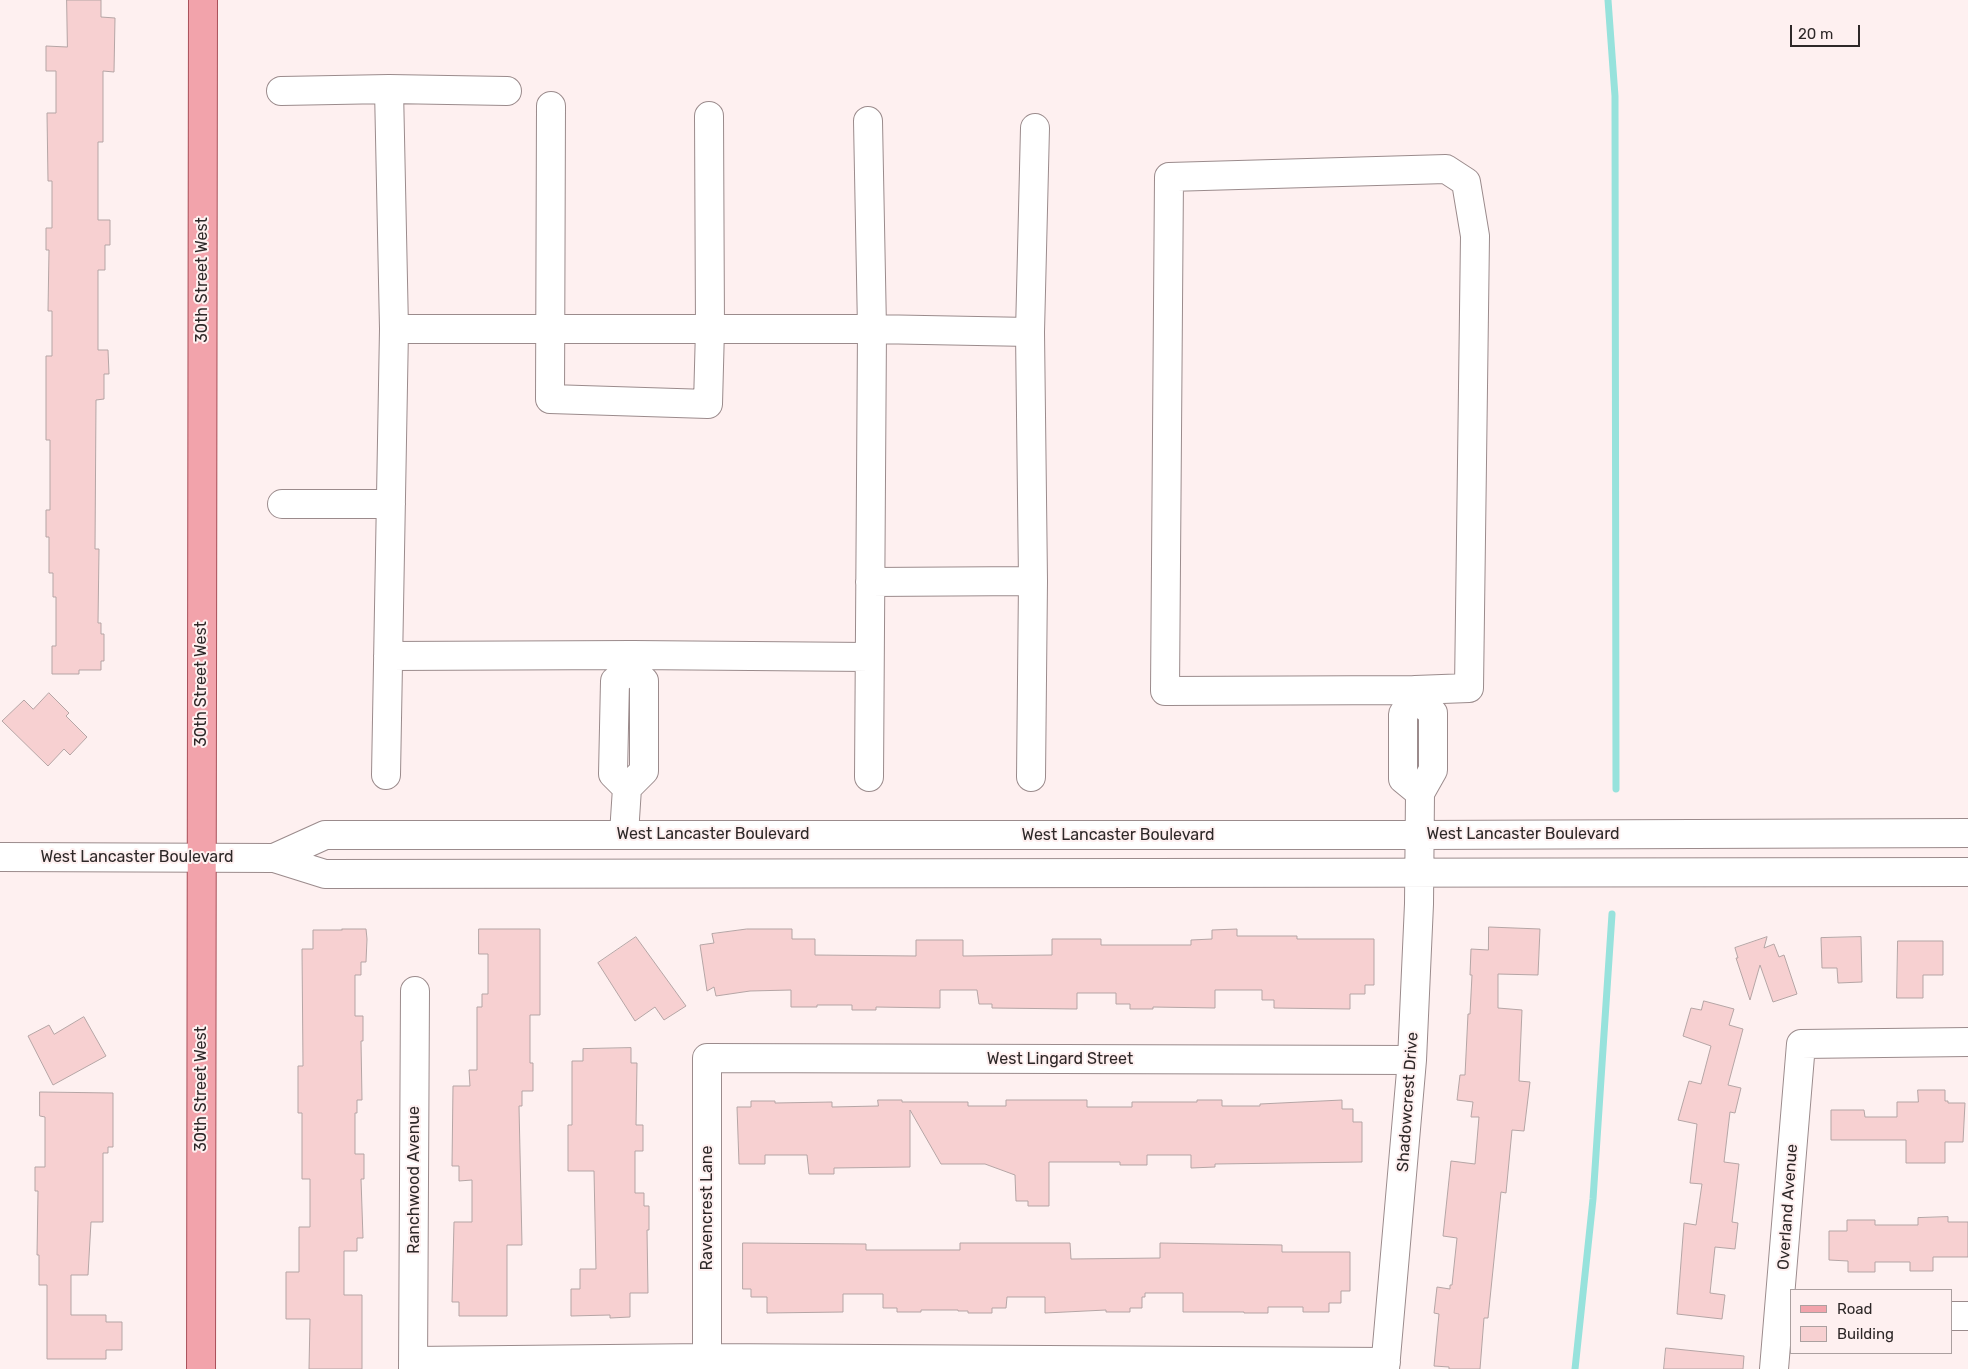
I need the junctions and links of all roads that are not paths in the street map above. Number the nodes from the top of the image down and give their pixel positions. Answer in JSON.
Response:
{"nodes":[{"id":1,"x":203,"y":0,"type":"edge"},
{"id":2,"x":389,"y":89,"type":"junction"},
{"id":3,"x":281,"y":90,"type":"dead end"},
{"id":4,"x":507,"y":91,"type":"dead end"},
{"id":5,"x":551,"y":106,"type":"dead end"},
{"id":6,"x":709,"y":116,"type":"dead end"},
{"id":7,"x":868,"y":121,"type":"dead end"},
{"id":8,"x":1035,"y":128,"type":"dead end"},
{"id":9,"x":394,"y":329,"type":"junction"},
{"id":10,"x":551,"y":329,"type":"junction"},
{"id":11,"x":710,"y":329,"type":"junction"},
{"id":12,"x":872,"y":330,"type":"junction"},
{"id":13,"x":1030,"y":332,"type":"junction"},
{"id":14,"x":282,"y":504,"type":"dead end"},
{"id":15,"x":391,"y":504,"type":"junction"},
{"id":16,"x":1033,"y":581,"type":"junction"},
{"id":17,"x":870,"y":582,"type":"junction"},
{"id":18,"x":388,"y":656,"type":"junction"},
{"id":19,"x":869,"y":657,"type":"junction"},
{"id":20,"x":632,"y":663,"type":"junction"},
{"id":21,"x":1415,"y":694,"type":"junction"},
{"id":22,"x":386,"y":775,"type":"dead end"},
{"id":23,"x":869,"y":777,"type":"dead end"},
{"id":24,"x":1031,"y":777,"type":"dead end"},
{"id":25,"x":1968,"y":832,"type":"edge"},
{"id":26,"x":624,"y":834,"type":"junction"},
{"id":27,"x":1419,"y":835,"type":"junction"},
{"id":28,"x":0,"y":857,"type":"edge"},
{"id":29,"x":201,"y":857,"type":"junction"},
{"id":30,"x":274,"y":858,"type":"junction"},
{"id":31,"x":1968,"y":872,"type":"edge"},
{"id":32,"x":1419,"y":873,"type":"junction"},
{"id":33,"x":415,"y":992,"type":"dead end"},
{"id":34,"x":1968,"y":1042,"type":"edge"},
{"id":35,"x":707,"y":1058,"type":"joint"},
{"id":36,"x":1412,"y":1060,"type":"junction"},
{"id":37,"x":1786,"y":1315,"type":"edge"},
{"id":38,"x":1953,"y":1316,"type":"edge"},
{"id":39,"x":1968,"y":1316,"type":"edge"},
{"id":40,"x":707,"y":1358,"type":"junction"},
{"id":41,"x":1079,"y":1364,"type":"edge"},
{"id":42,"x":413,"y":1365,"type":"edge"},
{"id":43,"x":1386,"y":1366,"type":"edge"},
{"id":44,"x":201,"y":1369,"type":"edge"},
{"id":45,"x":1774,"y":1369,"type":"edge"}],
"edges":[{"from":1,"to":29,"type":"main road","name":"30th Street West"},
{"from":2,"to":3,"type":"street"},
{"from":2,"to":4,"type":"street"},
{"from":2,"to":9,"type":"street"},
{"from":5,"to":10,"type":"street"},
{"from":6,"to":11,"type":"street"},
{"from":7,"to":12,"type":"street"},
{"from":8,"to":13,"type":"street"},
{"from":9,"to":10,"type":"street"},
{"from":9,"to":15,"type":"street"},
{"from":10,"to":11,"type":"street"},
{"from":10,"to":11,"type":"street"},
{"from":11,"to":12,"type":"street"},
{"from":12,"to":13,"type":"street"},
{"from":12,"to":17,"type":"street"},
{"from":13,"to":16,"type":"street"},
{"from":14,"to":15,"type":"street"},
{"from":15,"to":18,"type":"street"},
{"from":16,"to":17,"type":"street"},
{"from":16,"to":24,"type":"street"},
{"from":17,"to":19,"type":"street"},
{"from":18,"to":20,"type":"street"},
{"from":18,"to":22,"type":"street"},
{"from":19,"to":20,"type":"street"},
{"from":19,"to":23,"type":"street"},
{"from":20,"to":26,"type":"street"},
{"from":21,"to":21,"type":"street"},
{"from":21,"to":27,"type":"street","name":"Shadowcrest Drive"},
{"from":25,"to":27,"type":"street","name":"West Lancaster Boulevard"},
{"from":26,"to":27,"type":"street","name":"West Lancaster Boulevard"},
{"from":26,"to":30,"type":"street","name":"West Lancaster Boulevard"},
{"from":27,"to":32,"type":"street","name":"Shadowcrest Drive"},
{"from":28,"to":29,"type":"street","name":"West Lancaster Boulevard"},
{"from":29,"to":30,"type":"street","name":"West Lancaster Boulevard"},
{"from":29,"to":44,"type":"main road","name":"30th Street West"},
{"from":30,"to":32,"type":"street","name":"West Lancaster Boulevard"},
{"from":31,"to":32,"type":"street","name":"West Lancaster Boulevard"},
{"from":32,"to":36,"type":"street","name":"Shadowcrest Drive"},
{"from":33,"to":42,"type":"street","name":"Ranchwood Avenue"},
{"from":34,"to":37,"type":"street","name":"Overland Avenue"},
{"from":35,"to":36,"type":"street","name":"West Lingard Street"},
{"from":35,"to":40,"type":"street","name":"Ravencrest Lane"},
{"from":36,"to":43,"type":"street","name":"Shadowcrest Drive"},
{"from":37,"to":45,"type":"street","name":"Overland Avenue"},
{"from":38,"to":39,"type":"street"},
{"from":40,"to":41,"type":"street"},
{"from":40,"to":42,"type":"street"},
{"from":41,"to":43,"type":"street"}]}
